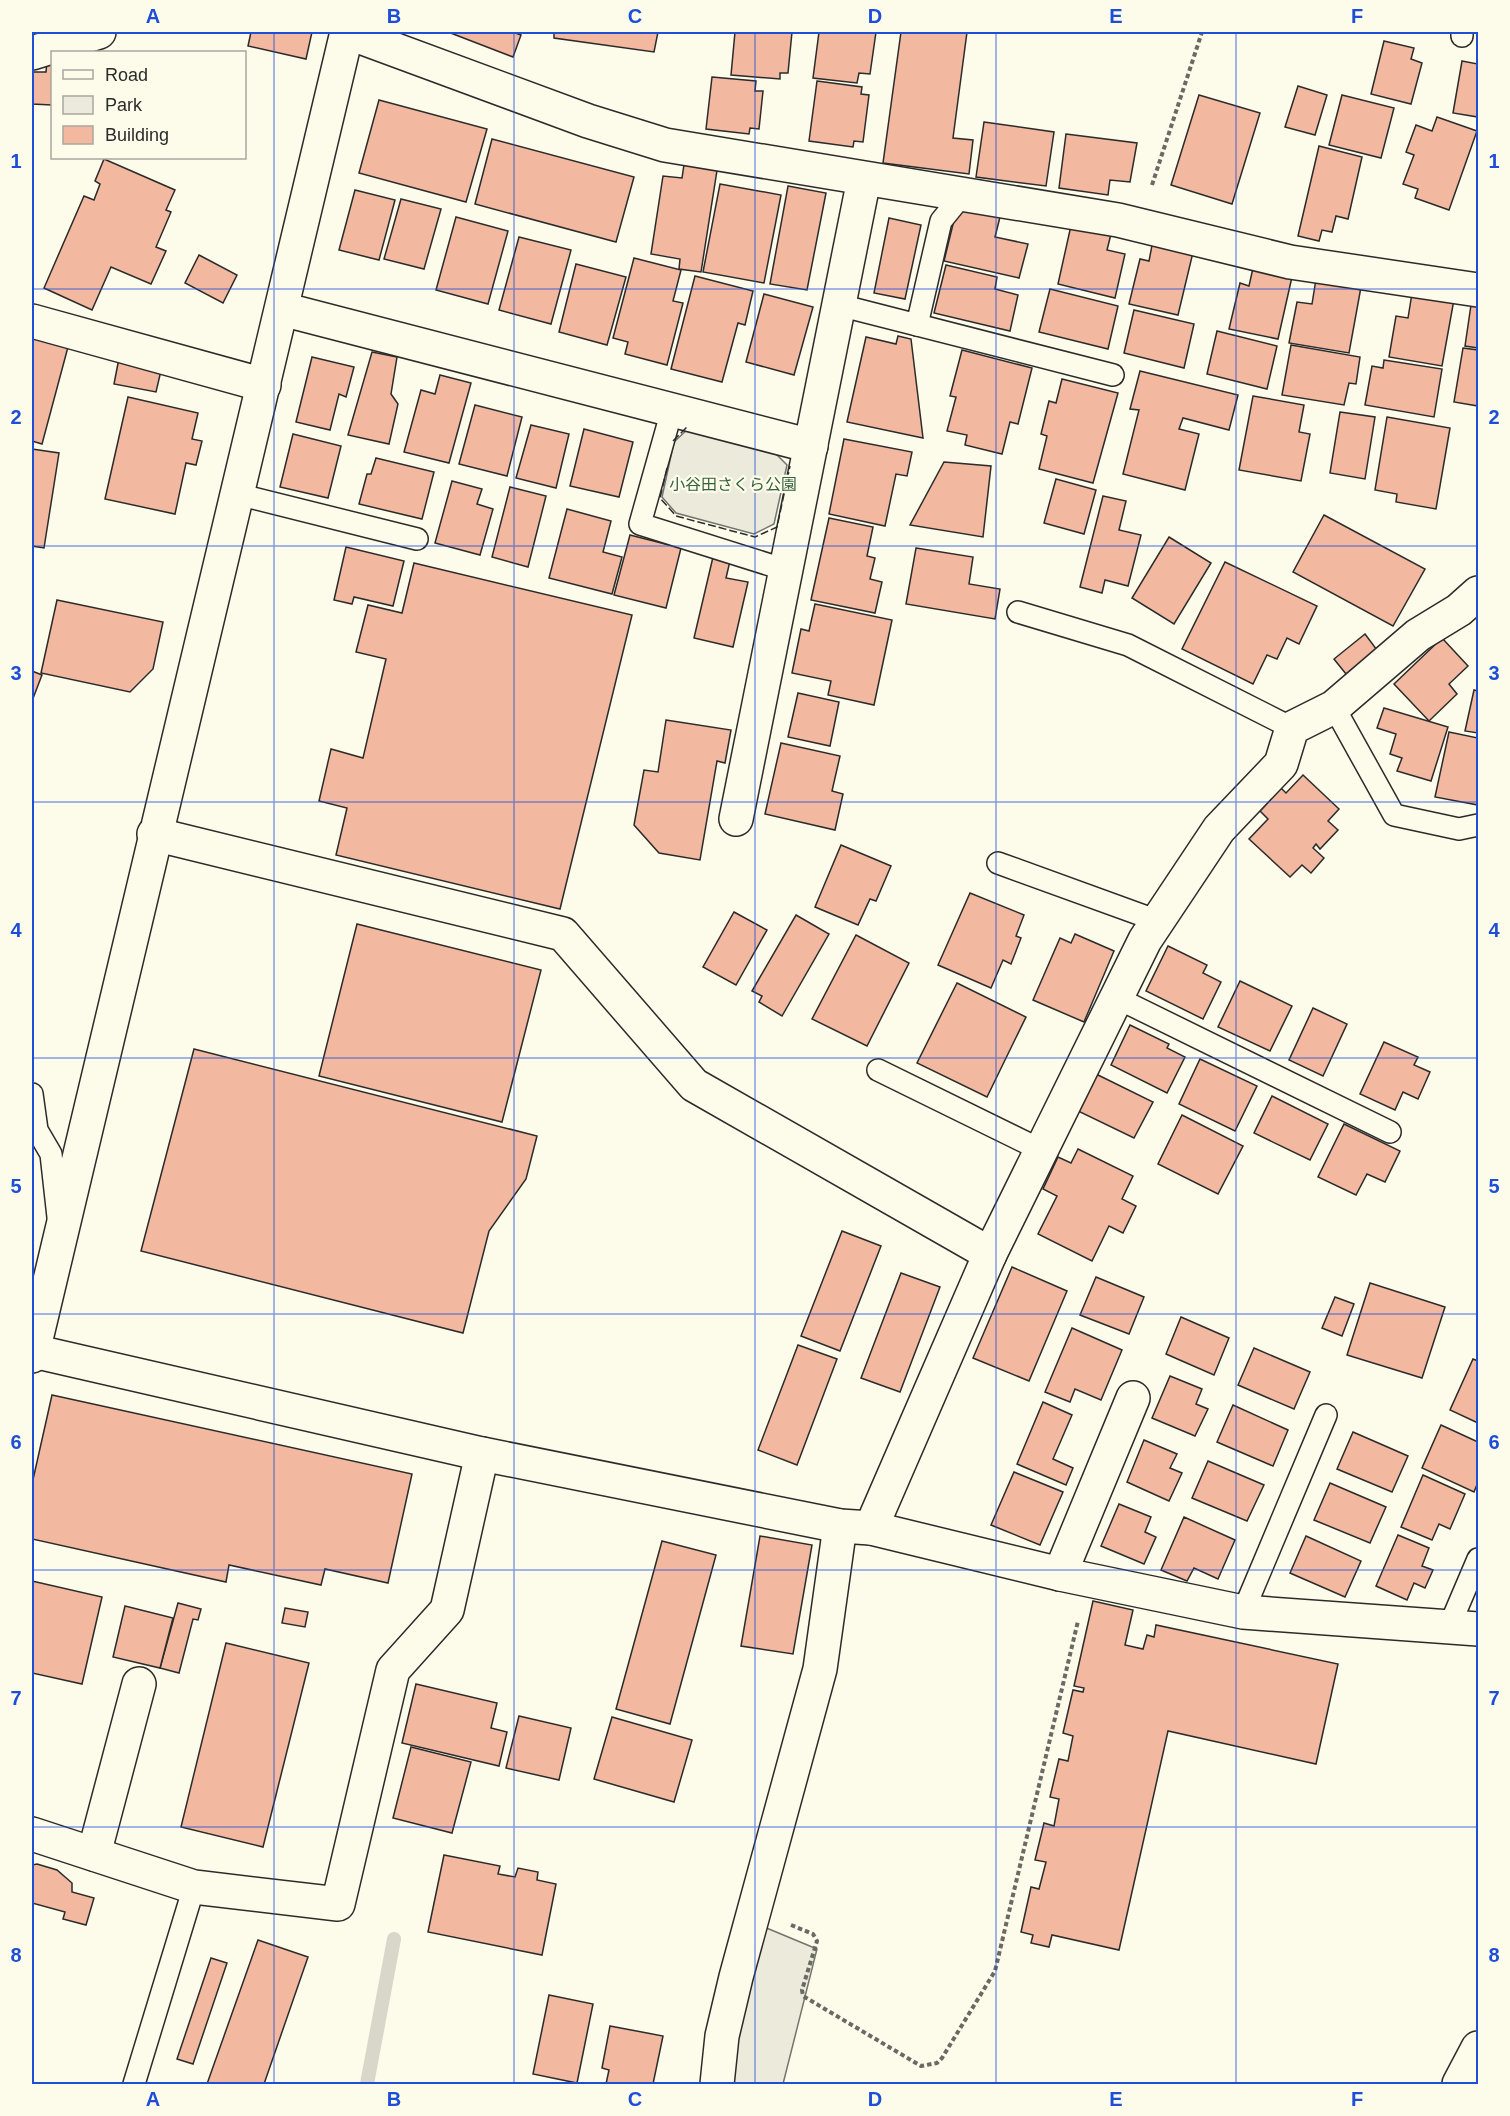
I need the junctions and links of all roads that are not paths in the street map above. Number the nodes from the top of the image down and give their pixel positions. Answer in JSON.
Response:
{"nodes":[{"id":1,"x":99,"y":32,"type":"edge"},
{"id":2,"x":347,"y":32,"type":"edge"},
{"id":3,"x":32,"y":53,"type":"edge"},
{"id":4,"x":864,"y":178,"type":"junction"},
{"id":5,"x":963,"y":194,"type":"junction"},
{"id":6,"x":1479,"y":290,"type":"edge"},
{"id":7,"x":839,"y":305,"type":"junction"},
{"id":8,"x":282,"y":309,"type":"junction"},
{"id":9,"x":32,"y":321,"type":"edge"},
{"id":10,"x":917,"y":325,"type":"junction"},
{"id":11,"x":1113,"y":375,"type":"dead end"},
{"id":12,"x":264,"y":385,"type":"junction"},
{"id":13,"x":672,"y":410,"type":"junction"},
{"id":14,"x":811,"y":446,"type":"junction"},
{"id":15,"x":237,"y":494,"type":"junction"},
{"id":16,"x":417,"y":539,"type":"dead end"},
{"id":17,"x":786,"y":570,"type":"junction"},
{"id":18,"x":1479,"y":593,"type":"edge"},
{"id":19,"x":1018,"y":612,"type":"dead end"},
{"id":20,"x":1334,"y":707,"type":"junction"},
{"id":21,"x":1292,"y":728,"type":"junction"},
{"id":22,"x":736,"y":819,"type":"dead end"},
{"id":23,"x":1479,"y":825,"type":"edge"},
{"id":24,"x":154,"y":834,"type":"junction"},
{"id":25,"x":998,"y":864,"type":"dead end"},
{"id":26,"x":1158,"y":921,"type":"junction"},
{"id":27,"x":1117,"y":998,"type":"junction"},
{"id":28,"x":878,"y":1070,"type":"dead end"},
{"id":29,"x":32,"y":1094,"type":"edge"},
{"id":30,"x":1390,"y":1132,"type":"dead end"},
{"id":31,"x":1041,"y":1150,"type":"junction"},
{"id":32,"x":61,"y":1238,"type":"junction"},
{"id":33,"x":990,"y":1254,"type":"junction"},
{"id":34,"x":34,"y":1341,"type":"edge"},
{"id":35,"x":1133,"y":1398,"type":"dead end"},
{"id":36,"x":1326,"y":1415,"type":"dead end"},
{"id":37,"x":482,"y":1454,"type":"junction"},
{"id":38,"x":856,"y":1527,"type":"junction"},
{"id":39,"x":1479,"y":1559,"type":"edge"},
{"id":40,"x":1074,"y":1577,"type":"junction"},
{"id":41,"x":1243,"y":1612,"type":"junction"},
{"id":42,"x":1464,"y":1628,"type":"edge"},
{"id":43,"x":139,"y":1684,"type":"dead end"},
{"id":44,"x":32,"y":1834,"type":"edge"},
{"id":45,"x":94,"y":1854,"type":"junction"},
{"id":46,"x":194,"y":1887,"type":"junction"},
{"id":47,"x":1479,"y":2048,"type":"edge"},
{"id":48,"x":134,"y":2085,"type":"edge"},
{"id":49,"x":717,"y":2085,"type":"edge"},
{"id":50,"x":1459,"y":2085,"type":"edge"}],
"edges":[{"from":1,"to":3,"type":"street"},
{"from":2,"to":4,"type":"street"},
{"from":2,"to":8,"type":"street"},
{"from":4,"to":5,"type":"street"},
{"from":4,"to":7,"type":"street"},
{"from":5,"to":6,"type":"street"},
{"from":5,"to":10,"type":"lane"},
{"from":7,"to":10,"type":"lane"},
{"from":7,"to":14,"type":"street"},
{"from":8,"to":12,"type":"street"},
{"from":8,"to":13,"type":"street"},
{"from":9,"to":12,"type":"street"},
{"from":10,"to":11,"type":"lane"},
{"from":12,"to":15,"type":"street"},
{"from":13,"to":14,"type":"street"},
{"from":13,"to":17,"type":"lane"},
{"from":14,"to":17,"type":"street"},
{"from":15,"to":16,"type":"lane"},
{"from":15,"to":24,"type":"street"},
{"from":17,"to":22,"type":"street"},
{"from":18,"to":20,"type":"street"},
{"from":19,"to":21,"type":"lane"},
{"from":20,"to":21,"type":"street"},
{"from":20,"to":23,"type":"lane"},
{"from":21,"to":26,"type":"street"},
{"from":24,"to":32,"type":"street"},
{"from":24,"to":33,"type":"street"},
{"from":25,"to":26,"type":"lane"},
{"from":26,"to":27,"type":"street"},
{"from":27,"to":30,"type":"lane"},
{"from":27,"to":31,"type":"street"},
{"from":28,"to":31,"type":"lane"},
{"from":29,"to":32,"type":"lane"},
{"from":31,"to":33,"type":"street"},
{"from":32,"to":34,"type":"street"},
{"from":33,"to":38,"type":"street"},
{"from":34,"to":37,"type":"street"},
{"from":35,"to":40,"type":"street"},
{"from":36,"to":41,"type":"lane"},
{"from":37,"to":38,"type":"street"},
{"from":37,"to":46,"type":"street"},
{"from":38,"to":40,"type":"street"},
{"from":38,"to":49,"type":"street"},
{"from":39,"to":42,"type":"lane"},
{"from":40,"to":41,"type":"street"},
{"from":41,"to":42,"type":"street"},
{"from":43,"to":45,"type":"street"},
{"from":44,"to":45,"type":"street"},
{"from":45,"to":46,"type":"street"},
{"from":46,"to":48,"type":"lane"},
{"from":47,"to":50,"type":"street"}]}
